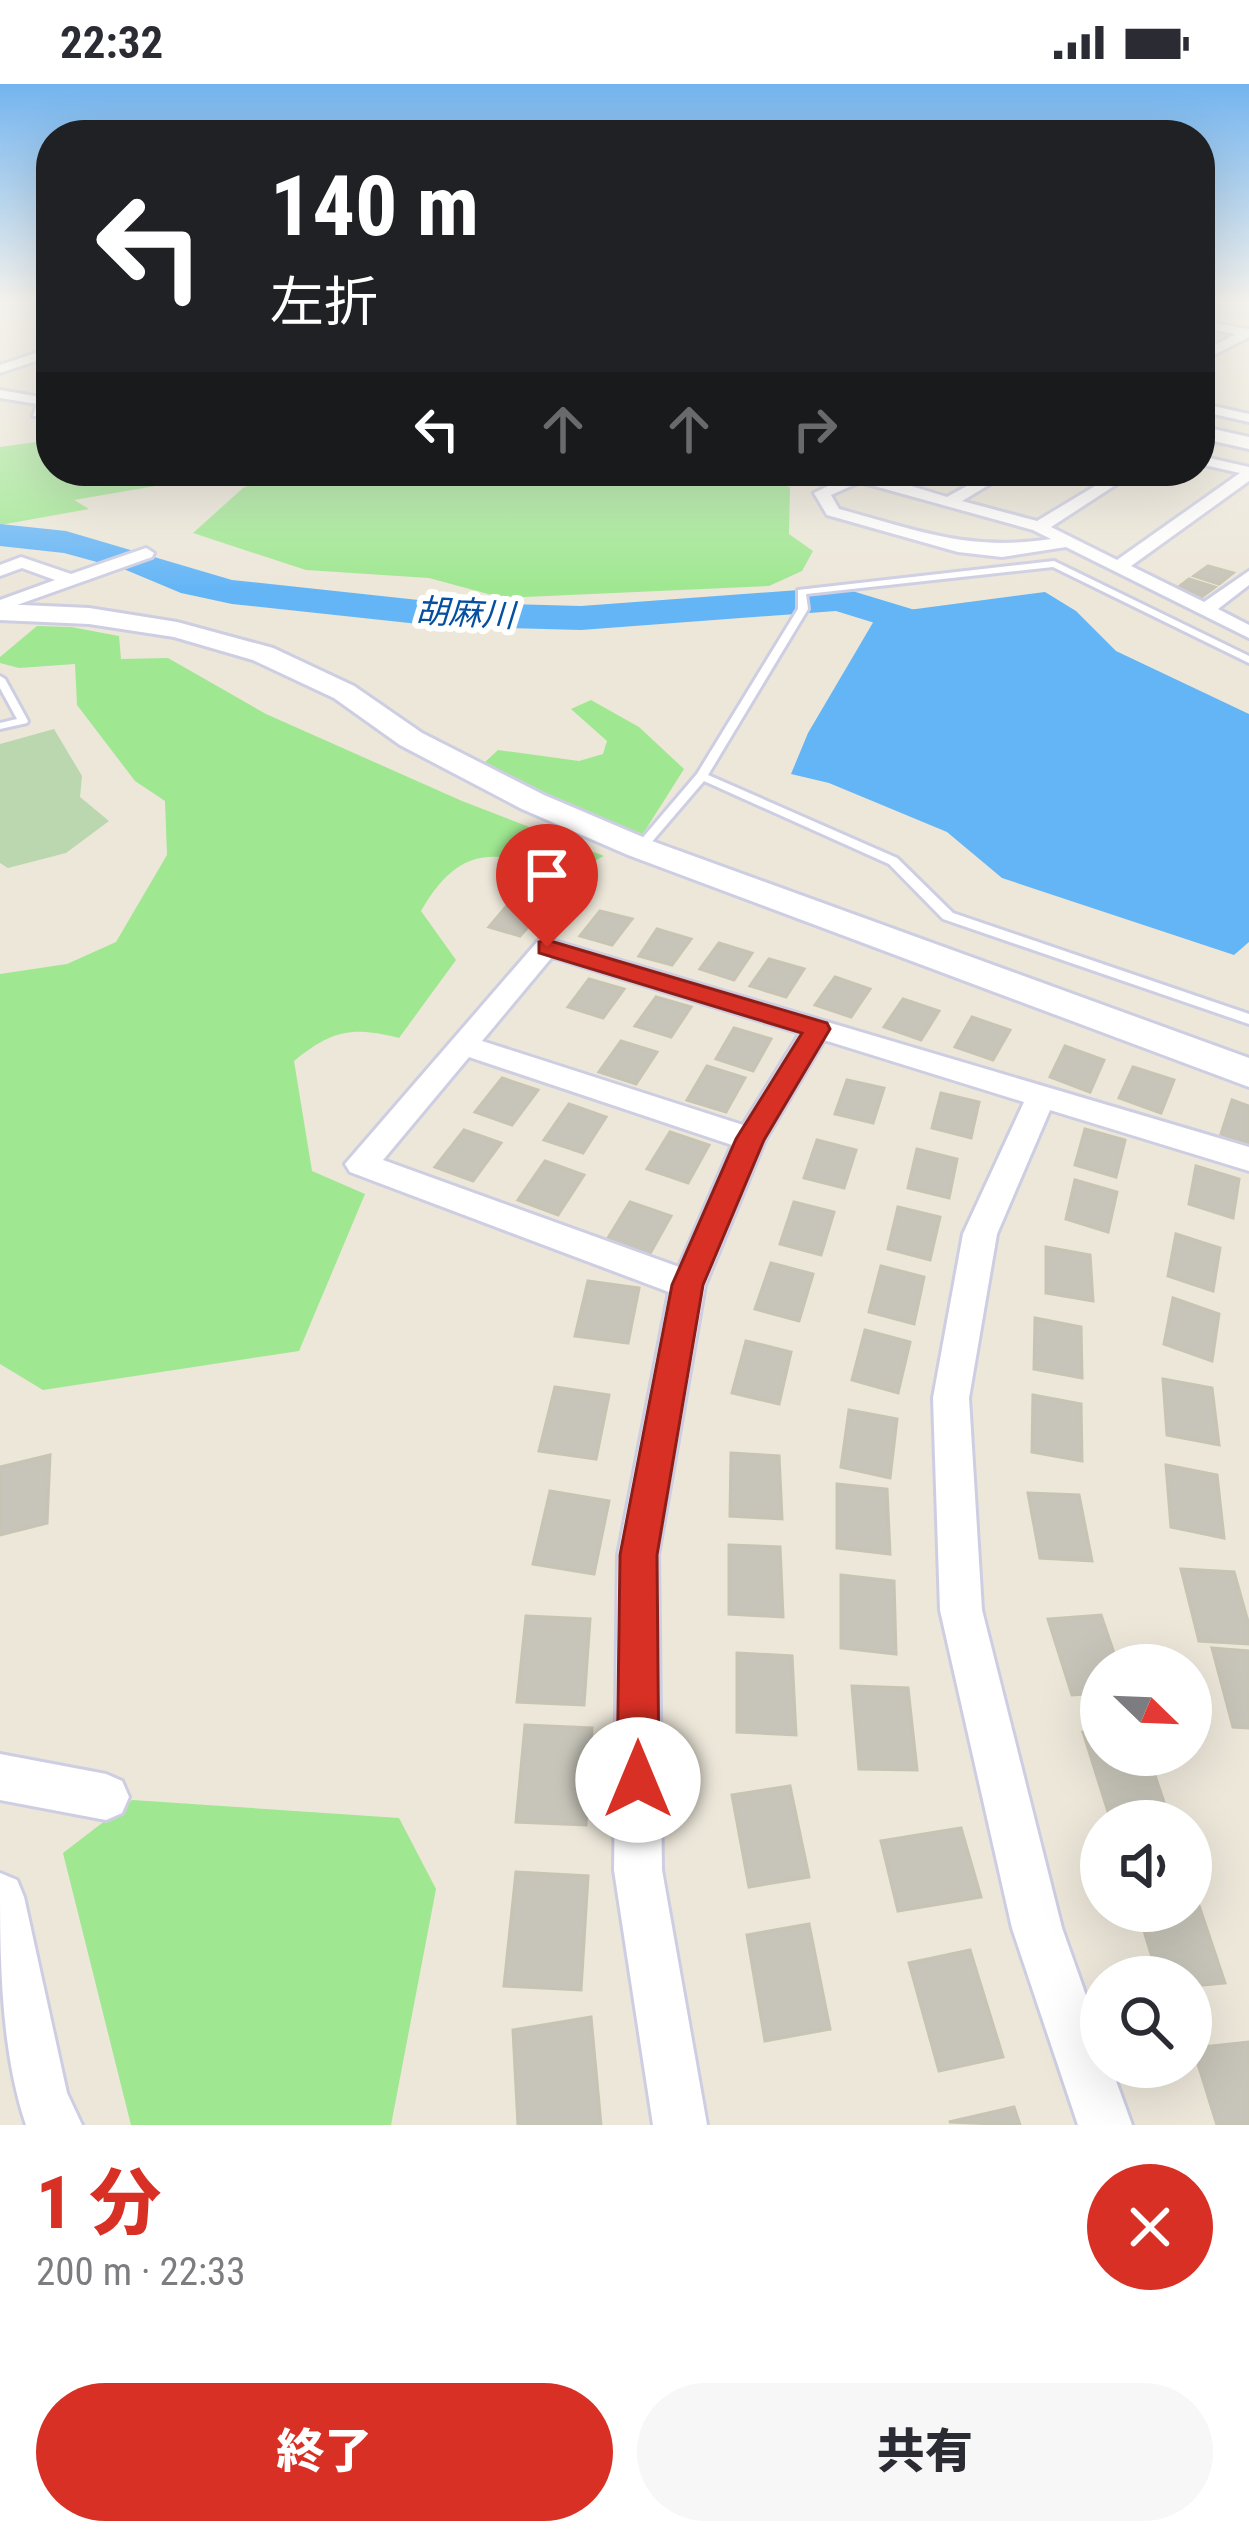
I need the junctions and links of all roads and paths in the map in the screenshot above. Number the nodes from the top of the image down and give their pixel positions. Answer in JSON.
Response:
{"nodes":[{"id":1,"x":1233,"y":401,"type":"dead end"},
{"id":2,"x":1215,"y":407,"type":"edge"},
{"id":3,"x":1215,"y":411,"type":"edge"},
{"id":4,"x":1249,"y":418,"type":"edge"},
{"id":5,"x":1215,"y":435,"type":"edge"},
{"id":6,"x":1249,"y":443,"type":"edge"},
{"id":7,"x":1215,"y":466,"type":"edge"},
{"id":8,"x":1246,"y":479,"type":"edge"},
{"id":9,"x":840,"y":486,"type":"edge"},
{"id":10,"x":902,"y":486,"type":"edge"},
{"id":11,"x":978,"y":486,"type":"edge"},
{"id":12,"x":1106,"y":486,"type":"edge"},
{"id":13,"x":950,"y":502,"type":"junction"},
{"id":14,"x":1039,"y":527,"type":"junction"},
{"id":15,"x":1067,"y":542,"type":"junction"},
{"id":16,"x":146,"y":554,"type":"dead end"},
{"id":17,"x":1118,"y":567,"type":"junction"},
{"id":18,"x":0,"y":571,"type":"edge"},
{"id":19,"x":1249,"y":576,"type":"edge"},
{"id":20,"x":74,"y":580,"type":"junction"},
{"id":21,"x":0,"y":610,"type":"edge"},
{"id":22,"x":1205,"y":610,"type":"junction"},
{"id":23,"x":1249,"y":632,"type":"edge"},
{"id":24,"x":1249,"y":660,"type":"edge"},
{"id":25,"x":0,"y":679,"type":"edge"},
{"id":26,"x":0,"y":726,"type":"edge"},
{"id":27,"x":702,"y":776,"type":"junction"},
{"id":28,"x":640,"y":848,"type":"junction"},
{"id":29,"x":1249,"y":1019,"type":"edge"},
{"id":30,"x":818,"y":1029,"type":"junction"},
{"id":31,"x":463,"y":1045,"type":"junction"},
{"id":32,"x":1249,"y":1073,"type":"edge"},
{"id":33,"x":1041,"y":1096,"type":"junction"},
{"id":34,"x":750,"y":1139,"type":"junction"},
{"id":35,"x":1249,"y":1159,"type":"edge"},
{"id":36,"x":688,"y":1285,"type":"junction"},
{"id":37,"x":0,"y":1777,"type":"edge"},
{"id":38,"x":106,"y":1797,"type":"dead end"},
{"id":39,"x":0,"y":1898,"type":"edge"},
{"id":40,"x":55,"y":2125,"type":"edge"},
{"id":41,"x":680,"y":2125,"type":"edge"},
{"id":42,"x":1105,"y":2125,"type":"edge"}],
"edges":[{"from":1,"to":2,"type":"street"},
{"from":3,"to":4,"type":"street"},
{"from":5,"to":6,"type":"street"},
{"from":7,"to":8,"type":"street"},
{"from":8,"to":17,"type":"street"},
{"from":9,"to":15,"type":"street"},
{"from":10,"to":13,"type":"street"},
{"from":11,"to":13,"type":"street"},
{"from":12,"to":14,"type":"street"},
{"from":13,"to":14,"type":"street"},
{"from":14,"to":15,"type":"street"},
{"from":15,"to":17,"type":"street"},
{"from":16,"to":20,"type":"street"},
{"from":17,"to":22,"type":"street"},
{"from":18,"to":20,"type":"street"},
{"from":19,"to":22,"type":"street"},
{"from":20,"to":21,"type":"street"},
{"from":21,"to":28,"type":"street"},
{"from":22,"to":23,"type":"street"},
{"from":24,"to":27,"type":"lane"},
{"from":25,"to":26,"type":"lane"},
{"from":27,"to":28,"type":"lane"},
{"from":27,"to":29,"type":"lane"},
{"from":28,"to":32,"type":"street"},
{"from":30,"to":31,"type":"street"},
{"from":30,"to":33,"type":"street"},
{"from":30,"to":34,"type":"street"},
{"from":31,"to":34,"type":"street"},
{"from":31,"to":36,"type":"street"},
{"from":33,"to":35,"type":"street"},
{"from":33,"to":42,"type":"street"},
{"from":34,"to":36,"type":"street"},
{"from":36,"to":41,"type":"street"},
{"from":37,"to":38,"type":"street"},
{"from":39,"to":40,"type":"street"}]}
